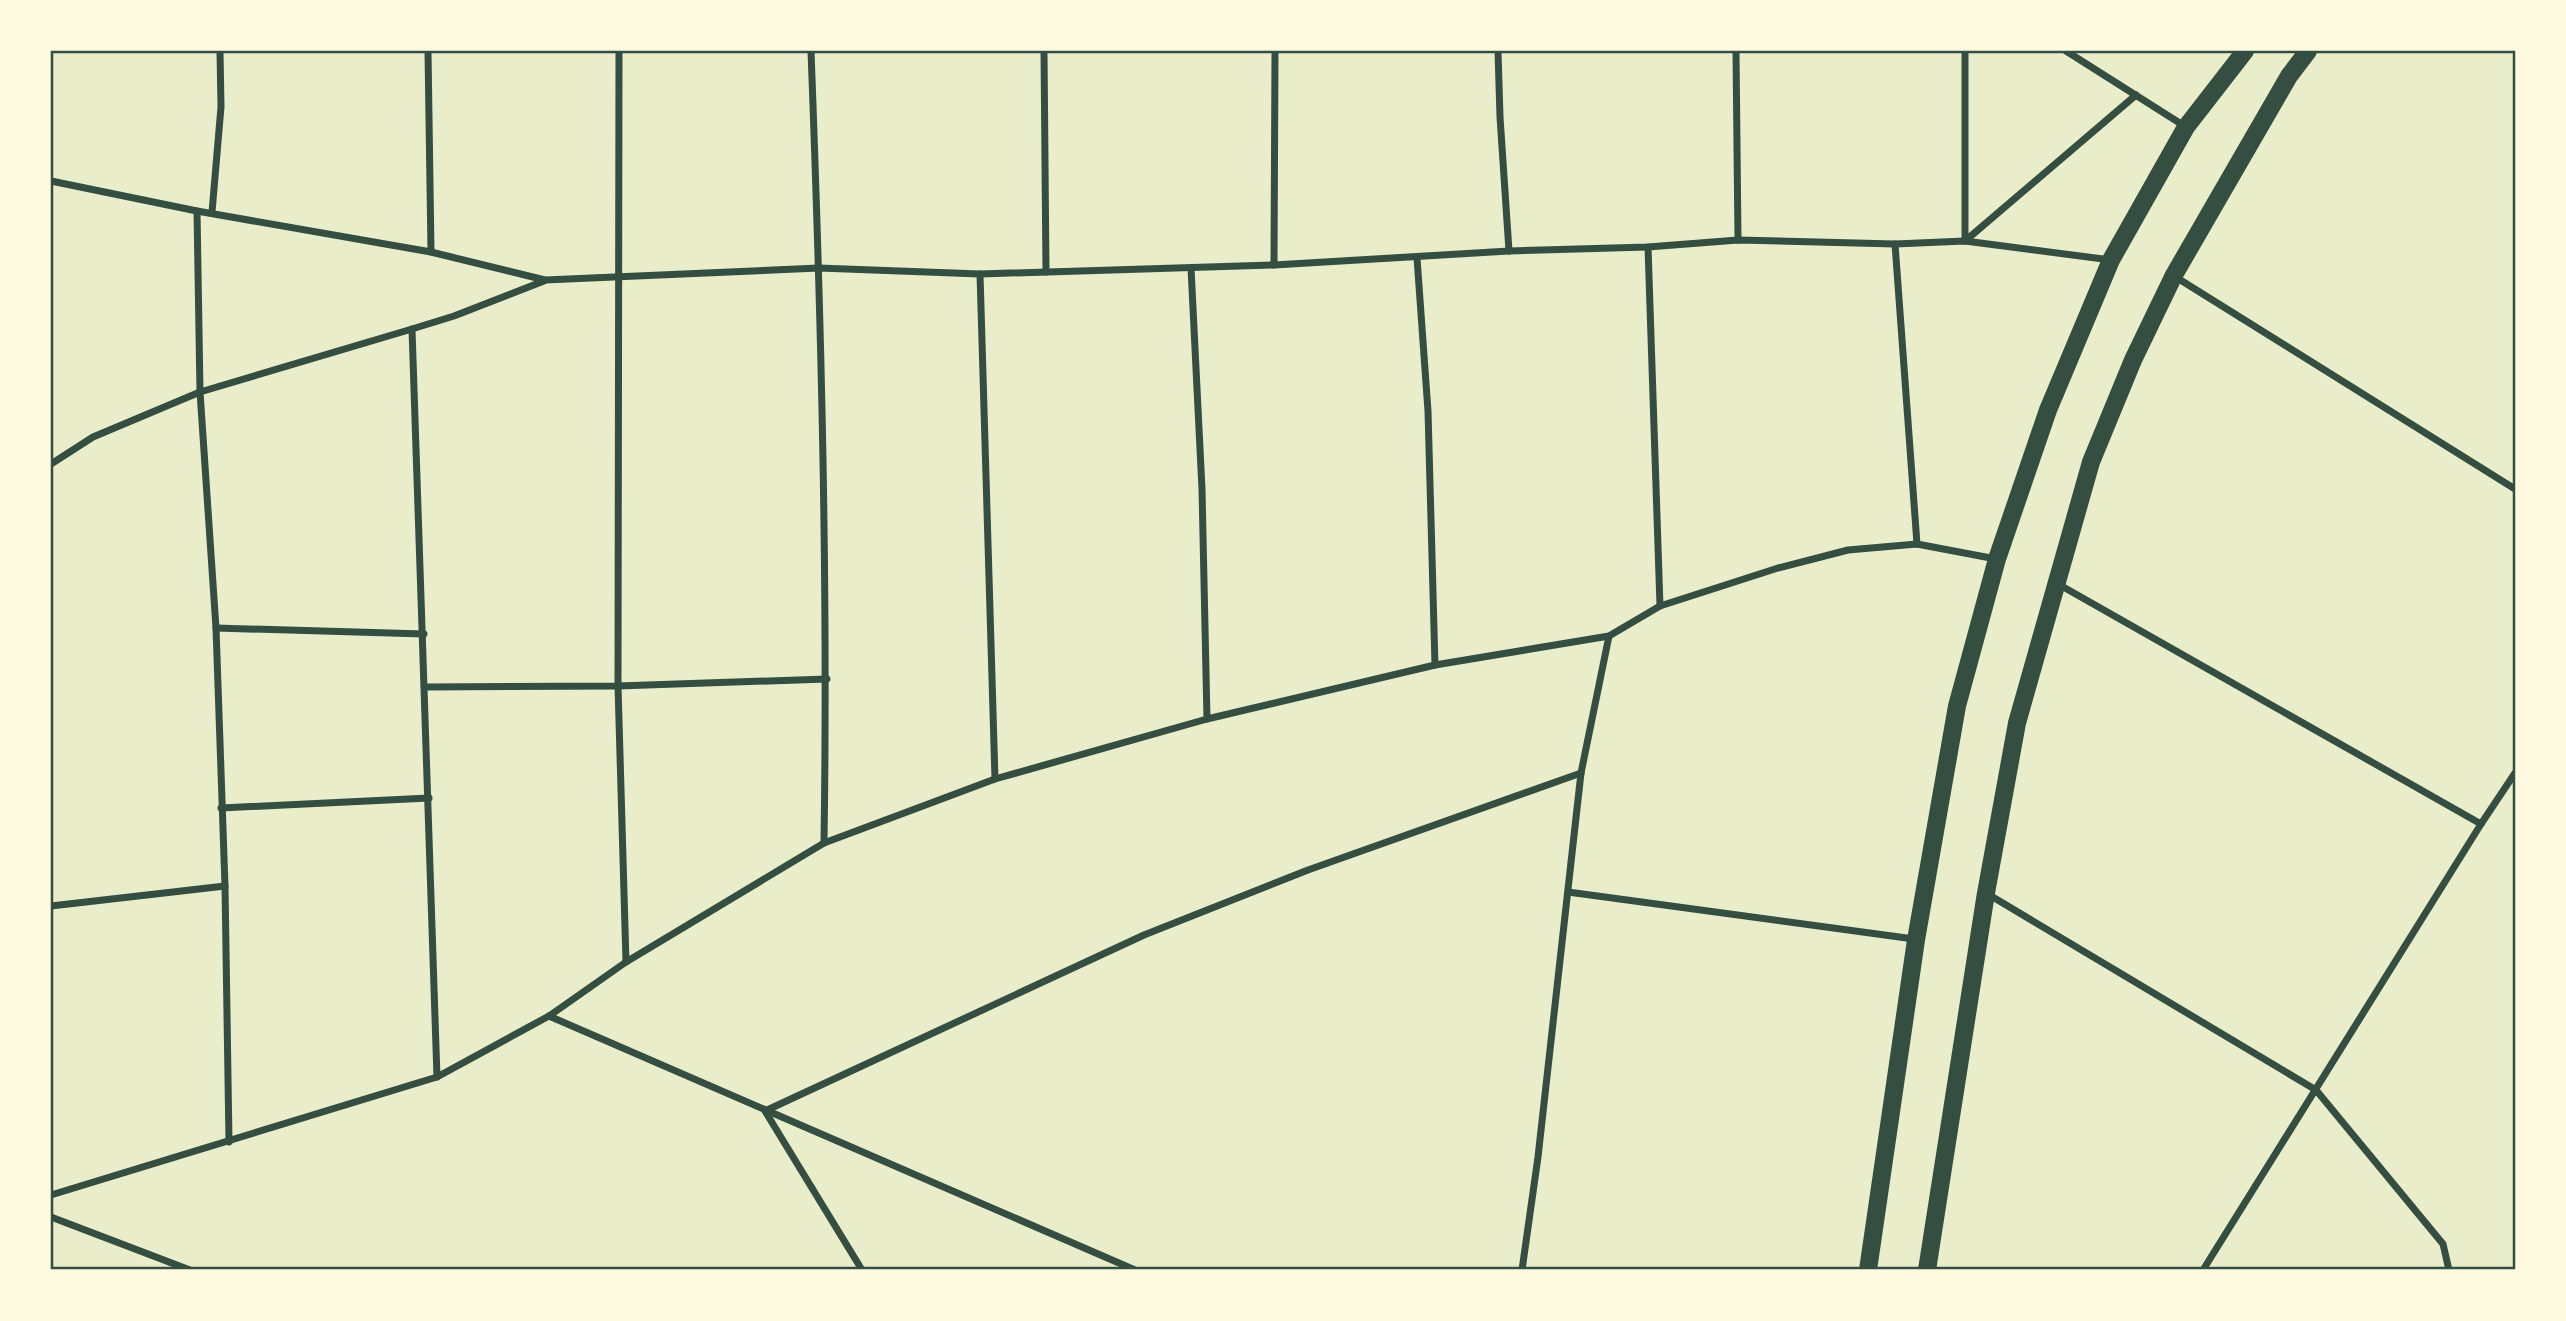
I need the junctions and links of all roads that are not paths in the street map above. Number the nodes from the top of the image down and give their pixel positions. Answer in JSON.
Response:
{"nodes":[{"id":1,"x":220,"y":51,"type":"edge"},
{"id":2,"x":428,"y":51,"type":"edge"},
{"id":3,"x":619,"y":51,"type":"edge"},
{"id":4,"x":811,"y":51,"type":"edge"},
{"id":5,"x":1044,"y":51,"type":"edge"},
{"id":6,"x":1275,"y":51,"type":"edge"},
{"id":7,"x":1498,"y":51,"type":"edge"},
{"id":8,"x":1736,"y":51,"type":"edge"},
{"id":9,"x":1965,"y":51,"type":"edge"},
{"id":10,"x":2066,"y":51,"type":"edge"},
{"id":11,"x":2245,"y":51,"type":"edge"},
{"id":12,"x":2308,"y":51,"type":"edge"},
{"id":13,"x":2136,"y":95,"type":"junction"},
{"id":14,"x":2186,"y":127,"type":"junction"},
{"id":15,"x":51,"y":181,"type":"edge"},
{"id":16,"x":197,"y":211,"type":"junction"},
{"id":17,"x":212,"y":212,"type":"junction"},
{"id":18,"x":1738,"y":240,"type":"junction"},
{"id":19,"x":1965,"y":241,"type":"junction"},
{"id":20,"x":1895,"y":244,"type":"junction"},
{"id":21,"x":1648,"y":247,"type":"junction"},
{"id":22,"x":1509,"y":251,"type":"junction"},
{"id":23,"x":431,"y":252,"type":"junction"},
{"id":24,"x":1417,"y":258,"type":"junction"},
{"id":25,"x":2112,"y":260,"type":"junction"},
{"id":26,"x":1274,"y":265,"type":"junction"},
{"id":27,"x":819,"y":268,"type":"junction"},
{"id":28,"x":1191,"y":268,"type":"junction"},
{"id":29,"x":1046,"y":272,"type":"junction"},
{"id":30,"x":980,"y":274,"type":"junction"},
{"id":31,"x":2174,"y":275,"type":"junction"},
{"id":32,"x":619,"y":278,"type":"junction"},
{"id":33,"x":545,"y":280,"type":"junction"},
{"id":34,"x":412,"y":330,"type":"junction"},
{"id":35,"x":200,"y":392,"type":"junction"},
{"id":36,"x":51,"y":464,"type":"edge"},
{"id":37,"x":2515,"y":489,"type":"edge"},
{"id":38,"x":1917,"y":544,"type":"junction"},
{"id":39,"x":1997,"y":559,"type":"junction"},
{"id":40,"x":2057,"y":583,"type":"junction"},
{"id":41,"x":1660,"y":606,"type":"junction"},
{"id":42,"x":216,"y":628,"type":"junction"},
{"id":43,"x":424,"y":634,"type":"junction"},
{"id":44,"x":1609,"y":636,"type":"junction"},
{"id":45,"x":1435,"y":665,"type":"junction"},
{"id":46,"x":827,"y":679,"type":"junction"},
{"id":47,"x":618,"y":686,"type":"junction"},
{"id":48,"x":426,"y":687,"type":"junction"},
{"id":49,"x":1207,"y":719,"type":"junction"},
{"id":50,"x":1581,"y":773,"type":"junction"},
{"id":51,"x":2515,"y":773,"type":"edge"},
{"id":52,"x":995,"y":779,"type":"junction"},
{"id":53,"x":429,"y":798,"type":"junction"},
{"id":54,"x":221,"y":808,"type":"junction"},
{"id":55,"x":2481,"y":824,"type":"junction"},
{"id":56,"x":824,"y":843,"type":"junction"},
{"id":57,"x":225,"y":886,"type":"junction"},
{"id":58,"x":1568,"y":892,"type":"junction"},
{"id":59,"x":1986,"y":893,"type":"junction"},
{"id":60,"x":51,"y":906,"type":"edge"},
{"id":61,"x":1916,"y":940,"type":"junction"},
{"id":62,"x":626,"y":962,"type":"junction"},
{"id":63,"x":549,"y":1016,"type":"junction"},
{"id":64,"x":437,"y":1077,"type":"junction"},
{"id":65,"x":2316,"y":1090,"type":"junction"},
{"id":66,"x":765,"y":1111,"type":"junction"},
{"id":67,"x":229,"y":1142,"type":"junction"},
{"id":68,"x":51,"y":1195,"type":"edge"},
{"id":69,"x":51,"y":1217,"type":"edge"},
{"id":70,"x":190,"y":1270,"type":"edge"},
{"id":71,"x":862,"y":1270,"type":"edge"},
{"id":72,"x":1135,"y":1270,"type":"edge"},
{"id":73,"x":1522,"y":1270,"type":"edge"},
{"id":74,"x":1868,"y":1270,"type":"edge"},
{"id":75,"x":1927,"y":1270,"type":"edge"},
{"id":76,"x":2203,"y":1270,"type":"edge"},
{"id":77,"x":2449,"y":1270,"type":"edge"}],
"edges":[{"from":1,"to":17,"type":"street"},
{"from":2,"to":23,"type":"street"},
{"from":3,"to":32,"type":"street"},
{"from":4,"to":27,"type":"street"},
{"from":5,"to":29,"type":"street"},
{"from":6,"to":26,"type":"street"},
{"from":7,"to":22,"type":"street"},
{"from":8,"to":18,"type":"street"},
{"from":9,"to":19,"type":"street"},
{"from":10,"to":13,"type":"street"},
{"from":11,"to":14,"type":"main road"},
{"from":12,"to":31,"type":"main road"},
{"from":13,"to":14,"type":"street"},
{"from":13,"to":19,"type":"street"},
{"from":14,"to":25,"type":"main road"},
{"from":15,"to":16,"type":"street"},
{"from":16,"to":17,"type":"street"},
{"from":16,"to":35,"type":"street"},
{"from":17,"to":23,"type":"street"},
{"from":18,"to":20,"type":"street"},
{"from":18,"to":21,"type":"street"},
{"from":19,"to":20,"type":"street"},
{"from":19,"to":25,"type":"street"},
{"from":20,"to":38,"type":"street"},
{"from":21,"to":22,"type":"street"},
{"from":21,"to":41,"type":"street"},
{"from":22,"to":24,"type":"street"},
{"from":23,"to":33,"type":"street"},
{"from":24,"to":26,"type":"street"},
{"from":24,"to":45,"type":"street"},
{"from":25,"to":39,"type":"main road"},
{"from":26,"to":28,"type":"street"},
{"from":27,"to":30,"type":"street"},
{"from":27,"to":32,"type":"street"},
{"from":27,"to":46,"type":"street"},
{"from":28,"to":29,"type":"street"},
{"from":28,"to":49,"type":"street"},
{"from":29,"to":30,"type":"street"},
{"from":30,"to":52,"type":"street"},
{"from":31,"to":37,"type":"street"},
{"from":31,"to":40,"type":"main road"},
{"from":32,"to":33,"type":"street"},
{"from":32,"to":47,"type":"street"},
{"from":33,"to":34,"type":"street"},
{"from":34,"to":35,"type":"street"},
{"from":34,"to":43,"type":"street"},
{"from":35,"to":36,"type":"street"},
{"from":35,"to":42,"type":"street"},
{"from":38,"to":39,"type":"street"},
{"from":38,"to":41,"type":"street"},
{"from":39,"to":61,"type":"main road"},
{"from":40,"to":55,"type":"street"},
{"from":40,"to":59,"type":"main road"},
{"from":41,"to":44,"type":"street"},
{"from":42,"to":43,"type":"street"},
{"from":42,"to":54,"type":"street"},
{"from":43,"to":48,"type":"street"},
{"from":44,"to":45,"type":"street"},
{"from":44,"to":50,"type":"street"},
{"from":45,"to":49,"type":"street"},
{"from":46,"to":47,"type":"street"},
{"from":46,"to":56,"type":"street"},
{"from":47,"to":48,"type":"street"},
{"from":47,"to":62,"type":"street"},
{"from":48,"to":53,"type":"street"},
{"from":49,"to":52,"type":"street"},
{"from":50,"to":58,"type":"street"},
{"from":50,"to":66,"type":"street"},
{"from":51,"to":55,"type":"street"},
{"from":52,"to":56,"type":"street"},
{"from":53,"to":54,"type":"street"},
{"from":53,"to":64,"type":"street"},
{"from":54,"to":57,"type":"street"},
{"from":55,"to":65,"type":"street"},
{"from":56,"to":62,"type":"street"},
{"from":57,"to":60,"type":"street"},
{"from":57,"to":67,"type":"street"},
{"from":58,"to":61,"type":"street"},
{"from":58,"to":73,"type":"street"},
{"from":59,"to":65,"type":"street"},
{"from":59,"to":75,"type":"main road"},
{"from":61,"to":74,"type":"main road"},
{"from":62,"to":63,"type":"street"},
{"from":63,"to":64,"type":"street"},
{"from":63,"to":66,"type":"street"},
{"from":64,"to":67,"type":"street"},
{"from":65,"to":76,"type":"street"},
{"from":65,"to":77,"type":"street"},
{"from":66,"to":71,"type":"street"},
{"from":66,"to":72,"type":"street"},
{"from":67,"to":68,"type":"street"},
{"from":69,"to":70,"type":"street"}]}
